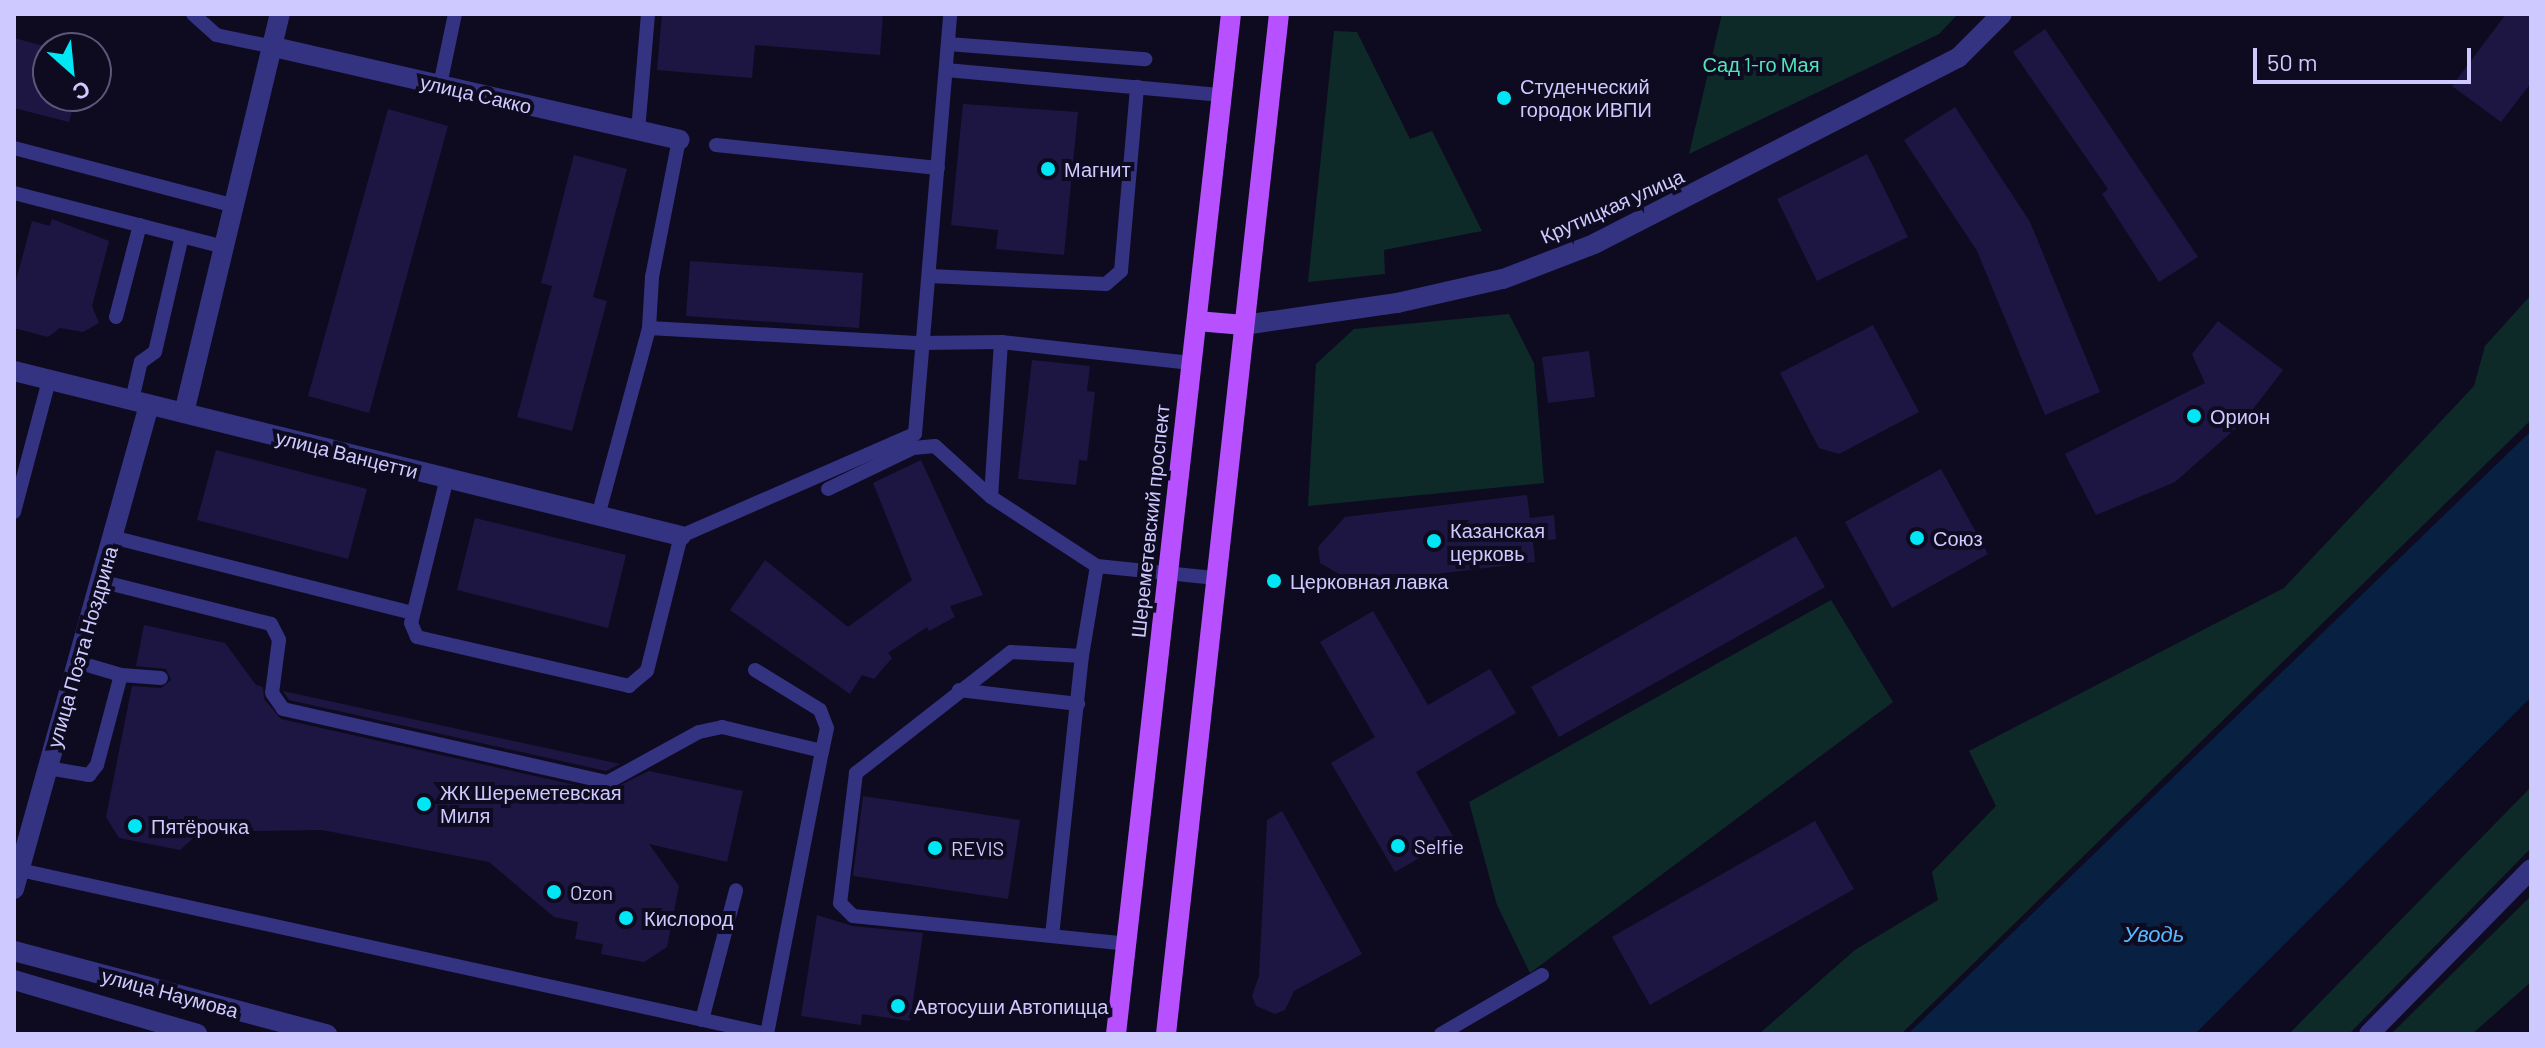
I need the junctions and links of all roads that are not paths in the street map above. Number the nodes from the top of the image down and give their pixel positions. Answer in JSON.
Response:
{"nodes":[{"id":1,"x":193,"y":14,"type":"edge"},
{"id":2,"x":280,"y":14,"type":"edge"},
{"id":3,"x":455,"y":14,"type":"edge"},
{"id":4,"x":648,"y":14,"type":"edge"},
{"id":5,"x":950,"y":14,"type":"edge"},
{"id":6,"x":1231,"y":14,"type":"edge"},
{"id":7,"x":1279,"y":14,"type":"edge"},
{"id":8,"x":2002,"y":14,"type":"edge"},
{"id":9,"x":948,"y":44,"type":"junction"},
{"id":10,"x":274,"y":47,"type":"junction"},
{"id":11,"x":1145,"y":59,"type":"dead end"},
{"id":12,"x":946,"y":70,"type":"junction"},
{"id":13,"x":440,"y":85,"type":"junction"},
{"id":14,"x":1137,"y":87,"type":"junction"},
{"id":15,"x":1222,"y":95,"type":"junction"},
{"id":16,"x":638,"y":131,"type":"junction"},
{"id":17,"x":679,"y":140,"type":"joint"},
{"id":18,"x":716,"y":145,"type":"dead end"},
{"id":19,"x":14,"y":148,"type":"edge"},
{"id":20,"x":938,"y":168,"type":"junction"},
{"id":21,"x":14,"y":193,"type":"edge"},
{"id":22,"x":235,"y":206,"type":"junction"},
{"id":23,"x":140,"y":225,"type":"junction"},
{"id":24,"x":182,"y":236,"type":"junction"},
{"id":25,"x":225,"y":247,"type":"junction"},
{"id":26,"x":929,"y":276,"type":"junction"},
{"id":27,"x":116,"y":317,"type":"dead end"},
{"id":28,"x":1197,"y":321,"type":"junction"},
{"id":29,"x":1244,"y":325,"type":"junction"},
{"id":30,"x":649,"y":328,"type":"junction"},
{"id":31,"x":1001,"y":342,"type":"junction"},
{"id":32,"x":921,"y":343,"type":"junction"},
{"id":33,"x":1191,"y":363,"type":"junction"},
{"id":34,"x":14,"y":371,"type":"edge"},
{"id":35,"x":49,"y":380,"type":"junction"},
{"id":36,"x":141,"y":402,"type":"junction"},
{"id":37,"x":184,"y":413,"type":"junction"},
{"id":38,"x":447,"y":478,"type":"junction"},
{"id":39,"x":828,"y":489,"type":"dead end"},
{"id":40,"x":991,"y":497,"type":"junction"},
{"id":41,"x":14,"y":512,"type":"edge"},
{"id":42,"x":598,"y":516,"type":"junction"},
{"id":43,"x":681,"y":536,"type":"junction"},
{"id":44,"x":112,"y":537,"type":"junction"},
{"id":45,"x":1097,"y":566,"type":"junction"},
{"id":46,"x":1168,"y":572,"type":"junction"},
{"id":47,"x":1216,"y":578,"type":"junction"},
{"id":48,"x":100,"y":581,"type":"junction"},
{"id":49,"x":413,"y":613,"type":"junction"},
{"id":50,"x":1082,"y":656,"type":"junction"},
{"id":51,"x":77,"y":662,"type":"junction"},
{"id":52,"x":755,"y":670,"type":"dead end"},
{"id":53,"x":121,"y":675,"type":"junction"},
{"id":54,"x":161,"y":678,"type":"dead end"},
{"id":55,"x":959,"y":690,"type":"junction"},
{"id":56,"x":1078,"y":704,"type":"junction"},
{"id":57,"x":822,"y":751,"type":"junction"},
{"id":58,"x":48,"y":768,"type":"junction"},
{"id":59,"x":2531,"y":869,"type":"edge"},
{"id":60,"x":17,"y":880,"type":"edge"},
{"id":61,"x":736,"y":890,"type":"dead end"},
{"id":62,"x":1052,"y":936,"type":"junction"},
{"id":63,"x":1127,"y":944,"type":"junction"},
{"id":64,"x":14,"y":951,"type":"edge"},
{"id":65,"x":1542,"y":975,"type":"dead end"},
{"id":66,"x":14,"y":980,"type":"edge"},
{"id":67,"x":702,"y":1020,"type":"junction"},
{"id":68,"x":197,"y":1034,"type":"edge"},
{"id":69,"x":327,"y":1034,"type":"edge"},
{"id":70,"x":767,"y":1034,"type":"edge"},
{"id":71,"x":1116,"y":1034,"type":"edge"},
{"id":72,"x":1166,"y":1034,"type":"edge"},
{"id":73,"x":1441,"y":1034,"type":"edge"},
{"id":74,"x":2369,"y":1034,"type":"edge"}],
"edges":[{"from":1,"to":10,"type":"lane"},
{"from":2,"to":10,"type":"street"},
{"from":3,"to":13,"type":"lane"},
{"from":4,"to":16,"type":"lane"},
{"from":5,"to":9,"type":"lane"},
{"from":6,"to":15,"type":"main road","name":"Шереметевский проспект"},
{"from":7,"to":29,"type":"main road"},
{"from":8,"to":29,"type":"street","name":"Крутицкая улица"},
{"from":9,"to":11,"type":"lane"},
{"from":9,"to":12,"type":"lane"},
{"from":10,"to":13,"type":"street","name":"улица Сакко"},
{"from":10,"to":22,"type":"street"},
{"from":12,"to":14,"type":"lane"},
{"from":12,"to":20,"type":"lane"},
{"from":13,"to":16,"type":"street","name":"улица Сакко"},
{"from":14,"to":15,"type":"lane"},
{"from":14,"to":26,"type":"lane"},
{"from":15,"to":28,"type":"main road","name":"Шереметевский проспект"},
{"from":16,"to":17,"type":"street","name":"улица Сакко"},
{"from":17,"to":30,"type":"lane"},
{"from":18,"to":20,"type":"lane"},
{"from":19,"to":22,"type":"lane"},
{"from":20,"to":26,"type":"lane"},
{"from":21,"to":23,"type":"lane"},
{"from":22,"to":25,"type":"street"},
{"from":23,"to":24,"type":"lane"},
{"from":23,"to":27,"type":"lane"},
{"from":24,"to":25,"type":"lane"},
{"from":24,"to":36,"type":"lane"},
{"from":25,"to":37,"type":"street"},
{"from":26,"to":32,"type":"lane"},
{"from":28,"to":29,"type":"main road","name":"Крутицкая улица"},
{"from":28,"to":33,"type":"main road","name":"Шереметевский проспект"},
{"from":29,"to":47,"type":"main road"},
{"from":30,"to":32,"type":"lane"},
{"from":30,"to":42,"type":"lane"},
{"from":31,"to":32,"type":"lane"},
{"from":31,"to":33,"type":"lane"},
{"from":31,"to":40,"type":"lane"},
{"from":32,"to":43,"type":"lane"},
{"from":33,"to":46,"type":"main road","name":"Шереметевский проспект"},
{"from":34,"to":35,"type":"street","name":"улица Ванцетти"},
{"from":35,"to":36,"type":"street","name":"улица Ванцетти"},
{"from":35,"to":41,"type":"lane"},
{"from":36,"to":37,"type":"street","name":"улица Ванцетти"},
{"from":36,"to":44,"type":"street","name":"улица Поэта Ноздрина"},
{"from":37,"to":38,"type":"street","name":"улица Ванцетти"},
{"from":38,"to":42,"type":"street","name":"улица Ванцетти"},
{"from":38,"to":49,"type":"lane"},
{"from":39,"to":40,"type":"lane"},
{"from":40,"to":45,"type":"lane"},
{"from":42,"to":43,"type":"street","name":"улица Ванцетти"},
{"from":43,"to":49,"type":"lane"},
{"from":44,"to":48,"type":"street","name":"улица Поэта Ноздрина"},
{"from":44,"to":49,"type":"lane"},
{"from":45,"to":46,"type":"lane"},
{"from":45,"to":50,"type":"lane"},
{"from":46,"to":47,"type":"lane"},
{"from":46,"to":63,"type":"main road","name":"Шереметевский проспект"},
{"from":47,"to":72,"type":"main road"},
{"from":48,"to":51,"type":"street","name":"улица Поэта Ноздрина"},
{"from":48,"to":57,"type":"lane"},
{"from":50,"to":55,"type":"lane"},
{"from":50,"to":56,"type":"lane"},
{"from":51,"to":53,"type":"lane"},
{"from":51,"to":58,"type":"street","name":"улица Поэта Ноздрина"},
{"from":52,"to":57,"type":"lane"},
{"from":53,"to":54,"type":"lane"},
{"from":53,"to":58,"type":"lane"},
{"from":55,"to":56,"type":"lane"},
{"from":55,"to":62,"type":"lane"},
{"from":56,"to":62,"type":"lane"},
{"from":57,"to":70,"type":"lane"},
{"from":58,"to":60,"type":"street","name":"улица Поэта Ноздрина"},
{"from":59,"to":74,"type":"street"},
{"from":60,"to":67,"type":"lane"},
{"from":61,"to":67,"type":"lane"},
{"from":62,"to":63,"type":"lane"},
{"from":63,"to":71,"type":"main road","name":"Шереметевский проспект"},
{"from":64,"to":69,"type":"street","name":"улица Наумова"},
{"from":65,"to":73,"type":"lane"},
{"from":66,"to":68,"type":"street","name":"улица Наумова"},
{"from":67,"to":70,"type":"lane"}]}
